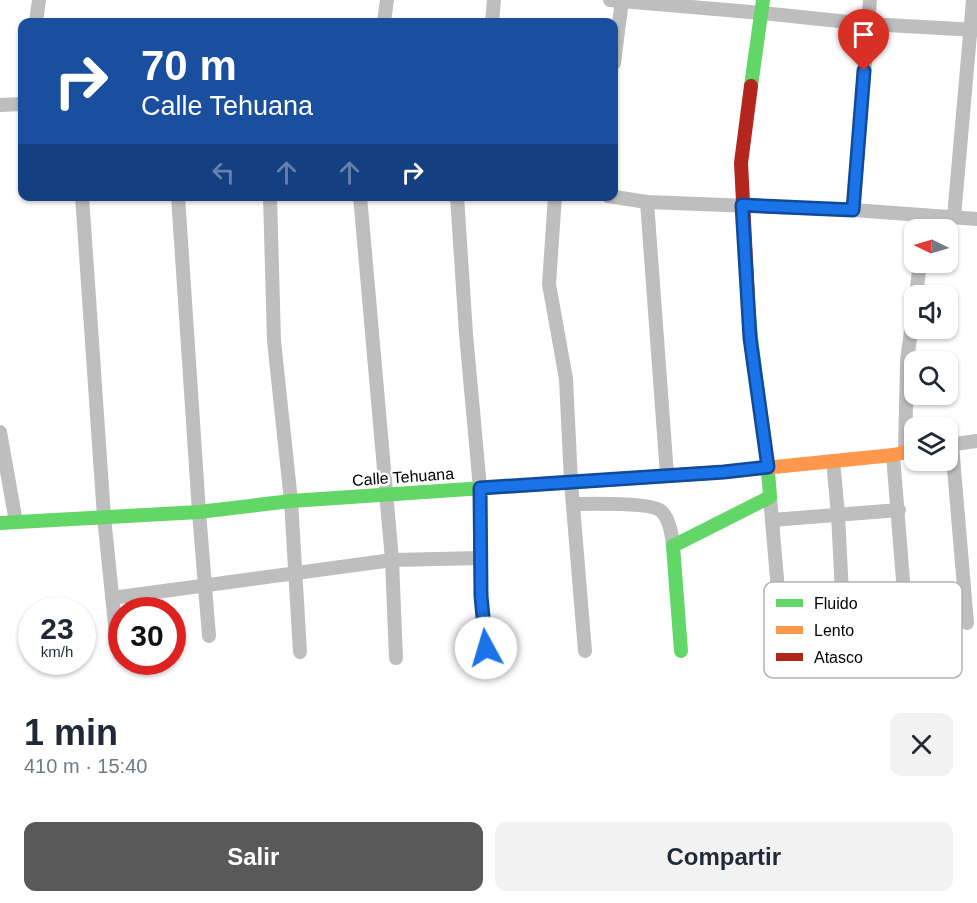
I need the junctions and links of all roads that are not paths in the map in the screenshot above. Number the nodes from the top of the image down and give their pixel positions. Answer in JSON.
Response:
{"nodes":[{"id":1,"x":39,"y":0,"type":"edge"},
{"id":2,"x":387,"y":0,"type":"edge"},
{"id":3,"x":494,"y":0,"type":"edge"},
{"id":4,"x":870,"y":0,"type":"edge"},
{"id":5,"x":973,"y":0,"type":"edge"},
{"id":6,"x":618,"y":1,"type":"edge"},
{"id":7,"x":763,"y":6,"type":"edge"},
{"id":8,"x":37,"y":18,"type":"edge"},
{"id":9,"x":385,"y":18,"type":"edge"},
{"id":10,"x":492,"y":18,"type":"edge"},
{"id":11,"x":617,"y":18,"type":"edge"},
{"id":12,"x":868,"y":24,"type":"junction"},
{"id":13,"x":974,"y":29,"type":"edge"},
{"id":14,"x":0,"y":105,"type":"edge"},
{"id":15,"x":18,"y":105,"type":"edge"},
{"id":16,"x":618,"y":198,"type":"edge"},
{"id":17,"x":82,"y":201,"type":"edge"},
{"id":18,"x":178,"y":201,"type":"edge"},
{"id":19,"x":270,"y":201,"type":"edge"},
{"id":20,"x":360,"y":201,"type":"edge"},
{"id":21,"x":457,"y":201,"type":"edge"},
{"id":22,"x":555,"y":201,"type":"edge"},
{"id":23,"x":647,"y":202,"type":"junction"},
{"id":24,"x":742,"y":205,"type":"junction"},
{"id":25,"x":853,"y":210,"type":"junction"},
{"id":26,"x":927,"y":215,"type":"junction"},
{"id":27,"x":954,"y":217,"type":"junction"},
{"id":28,"x":926,"y":219,"type":"edge"},
{"id":29,"x":977,"y":219,"type":"edge"},
{"id":30,"x":910,"y":339,"type":"edge"},
{"id":31,"x":905,"y":417,"type":"edge"},
{"id":32,"x":0,"y":432,"type":"edge"},
{"id":33,"x":977,"y":441,"type":"edge"},
{"id":34,"x":958,"y":444,"type":"edge"},
{"id":35,"x":904,"y":452,"type":"edge"},
{"id":36,"x":833,"y":461,"type":"junction"},
{"id":37,"x":768,"y":467,"type":"junction"},
{"id":38,"x":952,"y":471,"type":"edge"},
{"id":39,"x":667,"y":475,"type":"junction"},
{"id":40,"x":571,"y":482,"type":"junction"},
{"id":41,"x":480,"y":488,"type":"junction"},
{"id":42,"x":387,"y":495,"type":"junction"},
{"id":43,"x":770,"y":497,"type":"junction"},
{"id":44,"x":291,"y":501,"type":"junction"},
{"id":45,"x":573,"y":504,"type":"junction"},
{"id":46,"x":899,"y":510,"type":"junction"},
{"id":47,"x":199,"y":512,"type":"junction"},
{"id":48,"x":838,"y":514,"type":"junction"},
{"id":49,"x":104,"y":517,"type":"junction"},
{"id":50,"x":772,"y":520,"type":"junction"},
{"id":51,"x":16,"y":522,"type":"junction"},
{"id":52,"x":0,"y":523,"type":"edge"},
{"id":53,"x":673,"y":546,"type":"junction"},
{"id":54,"x":481,"y":558,"type":"junction"},
{"id":55,"x":392,"y":560,"type":"junction"},
{"id":56,"x":295,"y":572,"type":"junction"},
{"id":57,"x":777,"y":582,"type":"edge"},
{"id":58,"x":841,"y":582,"type":"edge"},
{"id":59,"x":904,"y":582,"type":"edge"},
{"id":60,"x":205,"y":585,"type":"junction"},
{"id":61,"x":112,"y":597,"type":"edge"},
{"id":62,"x":119,"y":597,"type":"edge"},
{"id":63,"x":966,"y":622,"type":"dead end"},
{"id":64,"x":209,"y":636,"type":"dead end"},
{"id":65,"x":486,"y":648,"type":"dead end"},
{"id":66,"x":585,"y":651,"type":"dead end"},
{"id":67,"x":681,"y":651,"type":"dead end"},
{"id":68,"x":300,"y":652,"type":"dead end"},
{"id":69,"x":396,"y":658,"type":"dead end"}],
"edges":[{"from":1,"to":8,"type":"street"},
{"from":2,"to":9,"type":"street"},
{"from":3,"to":10,"type":"street"},
{"from":4,"to":12,"type":"street"},
{"from":5,"to":13,"type":"street"},
{"from":6,"to":7,"type":"street"},
{"from":6,"to":11,"type":"street"},
{"from":7,"to":12,"type":"street"},
{"from":7,"to":24,"type":"street"},
{"from":12,"to":13,"type":"street"},
{"from":12,"to":25,"type":"street"},
{"from":13,"to":27,"type":"street"},
{"from":14,"to":15,"type":"street"},
{"from":16,"to":23,"type":"street"},
{"from":17,"to":49,"type":"street"},
{"from":18,"to":47,"type":"street"},
{"from":19,"to":44,"type":"street"},
{"from":20,"to":42,"type":"street"},
{"from":21,"to":41,"type":"street"},
{"from":22,"to":40,"type":"street"},
{"from":23,"to":24,"type":"street"},
{"from":23,"to":39,"type":"street"},
{"from":24,"to":25,"type":"street"},
{"from":24,"to":37,"type":"street"},
{"from":25,"to":26,"type":"street"},
{"from":26,"to":27,"type":"street"},
{"from":26,"to":28,"type":"street"},
{"from":27,"to":29,"type":"street"},
{"from":30,"to":31,"type":"street"},
{"from":32,"to":51,"type":"street"},
{"from":33,"to":34,"type":"street"},
{"from":35,"to":36,"type":"street","name":"Calle Tehuana"},
{"from":35,"to":46,"type":"street"},
{"from":36,"to":37,"type":"street","name":"Calle Tehuana"},
{"from":36,"to":48,"type":"street"},
{"from":37,"to":39,"type":"street","name":"Calle Tehuana"},
{"from":37,"to":43,"type":"street"},
{"from":38,"to":63,"type":"street"},
{"from":39,"to":40,"type":"street","name":"Calle Tehuana"},
{"from":40,"to":41,"type":"street","name":"Calle Tehuana"},
{"from":40,"to":45,"type":"street"},
{"from":41,"to":42,"type":"street","name":"Calle Tehuana"},
{"from":41,"to":54,"type":"street"},
{"from":42,"to":44,"type":"street","name":"Calle Tehuana"},
{"from":42,"to":55,"type":"street"},
{"from":43,"to":50,"type":"street"},
{"from":43,"to":53,"type":"street"},
{"from":44,"to":47,"type":"street","name":"Calle Tehuana"},
{"from":44,"to":56,"type":"street"},
{"from":45,"to":53,"type":"street"},
{"from":45,"to":66,"type":"street"},
{"from":46,"to":48,"type":"street"},
{"from":46,"to":59,"type":"street"},
{"from":47,"to":49,"type":"street","name":"Calle Tehuana"},
{"from":47,"to":60,"type":"street"},
{"from":48,"to":50,"type":"street"},
{"from":48,"to":58,"type":"street"},
{"from":49,"to":51,"type":"street","name":"Calle Tehuana"},
{"from":49,"to":61,"type":"street"},
{"from":50,"to":57,"type":"street"},
{"from":51,"to":52,"type":"street","name":"Calle Tehuana"},
{"from":53,"to":67,"type":"street"},
{"from":54,"to":55,"type":"street"},
{"from":54,"to":65,"type":"street"},
{"from":55,"to":56,"type":"street"},
{"from":55,"to":69,"type":"street"},
{"from":56,"to":60,"type":"street"},
{"from":56,"to":68,"type":"street"},
{"from":60,"to":62,"type":"street"},
{"from":60,"to":64,"type":"street"}]}
